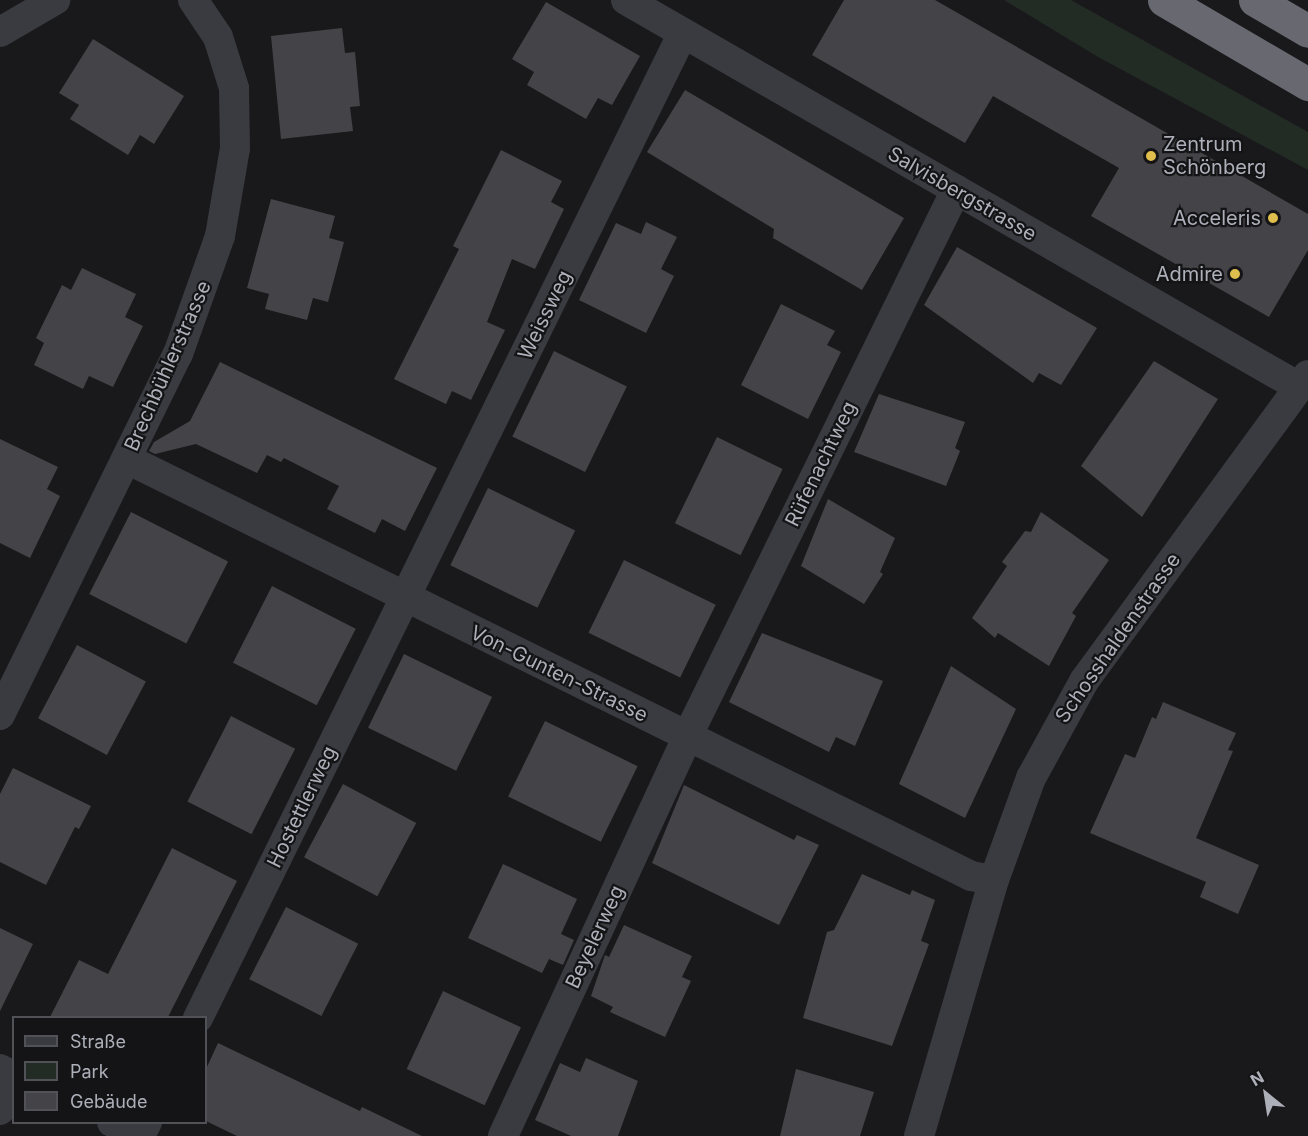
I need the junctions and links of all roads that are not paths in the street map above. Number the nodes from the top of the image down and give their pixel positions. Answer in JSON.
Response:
{"nodes":[{"id":1,"x":55,"y":0,"type":"edge"},
{"id":2,"x":193,"y":0,"type":"edge"},
{"id":3,"x":626,"y":0,"type":"edge"},
{"id":4,"x":1164,"y":0,"type":"edge"},
{"id":5,"x":1255,"y":0,"type":"edge"},
{"id":6,"x":1308,"y":31,"type":"edge"},
{"id":7,"x":0,"y":32,"type":"edge"},
{"id":8,"x":683,"y":33,"type":"junction"},
{"id":9,"x":1308,"y":84,"type":"edge"},
{"id":10,"x":956,"y":190,"type":"junction"},
{"id":11,"x":1303,"y":381,"type":"edge"},
{"id":12,"x":127,"y":459,"type":"junction"},
{"id":13,"x":405,"y":597,"type":"junction"},
{"id":14,"x":0,"y":715,"type":"edge"},
{"id":15,"x":687,"y":737,"type":"junction"},
{"id":16,"x":994,"y":880,"type":"junction"},
{"id":17,"x":198,"y":1016,"type":"edge"},
{"id":18,"x":12,"y":1094,"type":"edge"},
{"id":19,"x":0,"y":1110,"type":"edge"},
{"id":20,"x":116,"y":1124,"type":"edge"},
{"id":21,"x":140,"y":1136,"type":"edge"},
{"id":22,"x":503,"y":1136,"type":"edge"},
{"id":23,"x":919,"y":1136,"type":"edge"}],
"edges":[{"from":1,"to":7,"type":"street"},
{"from":2,"to":12,"type":"street","name":"Brechbühlerstrasse"},
{"from":3,"to":8,"type":"street","name":"Salvisbergstrasse"},
{"from":4,"to":9,"type":"highway"},
{"from":5,"to":6,"type":"highway"},
{"from":8,"to":10,"type":"street","name":"Salvisbergstrasse"},
{"from":8,"to":13,"type":"street","name":"Weissweg"},
{"from":10,"to":11,"type":"street","name":"Salvisbergstrasse"},
{"from":10,"to":15,"type":"street","name":"Rüfenachtweg"},
{"from":11,"to":16,"type":"street","name":"Schosshaldenstrasse"},
{"from":12,"to":13,"type":"street","name":"Von-Gunten-Strasse"},
{"from":12,"to":14,"type":"street","name":"Brechbühlerstrasse"},
{"from":13,"to":15,"type":"street","name":"Von-Gunten-Strasse"},
{"from":13,"to":17,"type":"street","name":"Hostettlerweg"},
{"from":15,"to":16,"type":"street","name":"Von-Gunten-Strasse"},
{"from":15,"to":22,"type":"street","name":"Beyelerweg"},
{"from":16,"to":23,"type":"street","name":"Schosshaldenstrasse"},
{"from":18,"to":19,"type":"street"},
{"from":20,"to":21,"type":"street"}]}
